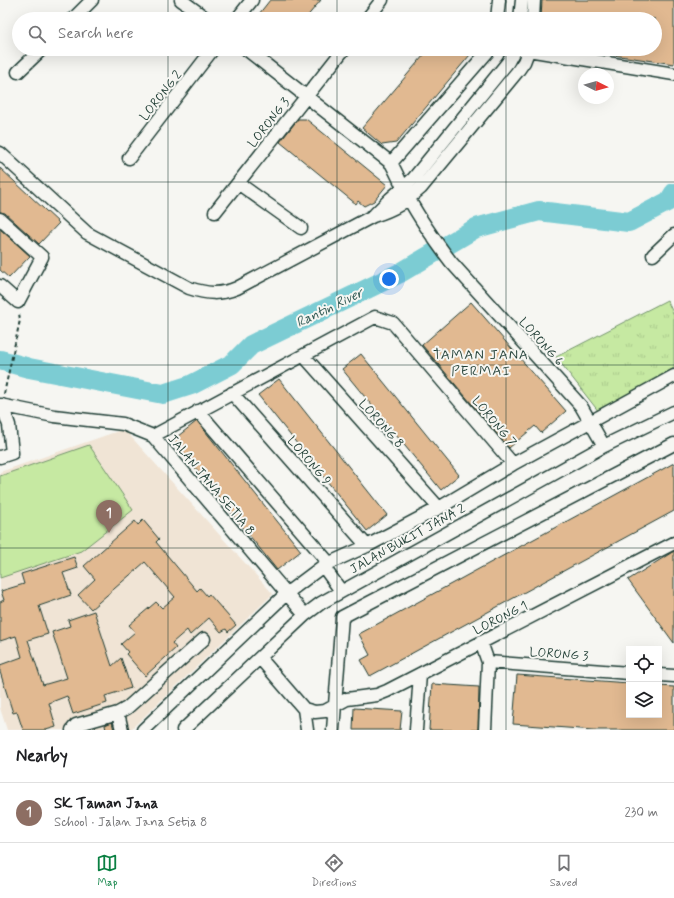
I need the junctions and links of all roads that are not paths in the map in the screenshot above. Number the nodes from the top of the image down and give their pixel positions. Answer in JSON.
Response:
{"nodes":[{"id":1,"x":92,"y":0,"type":"edge"},
{"id":2,"x":181,"y":0,"type":"edge"},
{"id":3,"x":252,"y":0,"type":"edge"},
{"id":4,"x":382,"y":0,"type":"edge"},
{"id":5,"x":499,"y":0,"type":"edge"},
{"id":6,"x":522,"y":0,"type":"edge"},
{"id":7,"x":534,"y":0,"type":"edge"},
{"id":8,"x":80,"y":12,"type":"edge"},
{"id":9,"x":197,"y":12,"type":"edge"},
{"id":10,"x":243,"y":12,"type":"edge"},
{"id":11,"x":373,"y":12,"type":"edge"},
{"id":12,"x":498,"y":12,"type":"edge"},
{"id":13,"x":521,"y":12,"type":"edge"},
{"id":14,"x":533,"y":12,"type":"edge"},
{"id":15,"x":35,"y":56,"type":"edge"},
{"id":16,"x":208,"y":56,"type":"edge"},
{"id":17,"x":255,"y":56,"type":"edge"},
{"id":18,"x":338,"y":56,"type":"edge"},
{"id":19,"x":484,"y":56,"type":"edge"},
{"id":20,"x":511,"y":56,"type":"edge"},
{"id":21,"x":525,"y":56,"type":"edge"},
{"id":22,"x":567,"y":56,"type":"edge"},
{"id":23,"x":18,"y":72,"type":"dead end"},
{"id":24,"x":674,"y":74,"type":"edge"},
{"id":25,"x":306,"y":97,"type":"junction"},
{"id":26,"x":0,"y":152,"type":"edge"},
{"id":27,"x":129,"y":158,"type":"dead end"},
{"id":28,"x":391,"y":163,"type":"junction"},
{"id":29,"x":238,"y":182,"type":"junction"},
{"id":30,"x":403,"y":187,"type":"junction"},
{"id":31,"x":409,"y":199,"type":"junction"},
{"id":32,"x":215,"y":212,"type":"dead end"},
{"id":33,"x":373,"y":216,"type":"junction"},
{"id":34,"x":0,"y":219,"type":"edge"},
{"id":35,"x":301,"y":228,"type":"dead end"},
{"id":36,"x":674,"y":235,"type":"edge"},
{"id":37,"x":653,"y":255,"type":"dead end"},
{"id":38,"x":0,"y":286,"type":"edge"},
{"id":39,"x":304,"y":356,"type":"junction"},
{"id":40,"x":674,"y":376,"type":"edge"},
{"id":41,"x":232,"y":393,"type":"junction"},
{"id":42,"x":1,"y":405,"type":"edge"},
{"id":43,"x":198,"y":411,"type":"junction"},
{"id":44,"x":674,"y":412,"type":"edge"},
{"id":45,"x":590,"y":421,"type":"junction"},
{"id":46,"x":153,"y":436,"type":"junction"},
{"id":47,"x":674,"y":444,"type":"edge"},
{"id":48,"x":604,"y":446,"type":"junction"},
{"id":49,"x":0,"y":457,"type":"edge"},
{"id":50,"x":513,"y":464,"type":"junction"},
{"id":51,"x":438,"y":508,"type":"junction"},
{"id":52,"x":674,"y":543,"type":"edge"},
{"id":53,"x":367,"y":546,"type":"junction"},
{"id":54,"x":326,"y":565,"type":"junction"},
{"id":55,"x":341,"y":591,"type":"junction"},
{"id":56,"x":288,"y":593,"type":"junction"},
{"id":57,"x":305,"y":615,"type":"junction"},
{"id":58,"x":204,"y":639,"type":"dead end"},
{"id":59,"x":481,"y":642,"type":"junction"},
{"id":60,"x":260,"y":658,"type":"junction"},
{"id":61,"x":488,"y":662,"type":"junction"},
{"id":62,"x":626,"y":673,"type":"edge"},
{"id":63,"x":420,"y":674,"type":"junction"},
{"id":64,"x":662,"y":675,"type":"edge"},
{"id":65,"x":674,"y":676,"type":"edge"},
{"id":66,"x":335,"y":704,"type":"junction"},
{"id":67,"x":304,"y":709,"type":"junction"},
{"id":68,"x":118,"y":713,"type":"junction"},
{"id":69,"x":72,"y":730,"type":"edge"},
{"id":70,"x":122,"y":730,"type":"edge"},
{"id":71,"x":143,"y":730,"type":"edge"},
{"id":72,"x":183,"y":730,"type":"edge"},
{"id":73,"x":307,"y":730,"type":"edge"},
{"id":74,"x":333,"y":730,"type":"edge"},
{"id":75,"x":416,"y":730,"type":"edge"},
{"id":76,"x":485,"y":730,"type":"edge"}],
"edges":[{"from":1,"to":8,"type":"street"},
{"from":2,"to":9,"type":"street"},
{"from":3,"to":10,"type":"street"},
{"from":4,"to":11,"type":"street"},
{"from":5,"to":12,"type":"street"},
{"from":6,"to":13,"type":"street"},
{"from":7,"to":14,"type":"street"},
{"from":15,"to":23,"type":"street"},
{"from":16,"to":27,"type":"street","name":"LORONG 2"},
{"from":17,"to":25,"type":"street"},
{"from":18,"to":25,"type":"street","name":"LORONG 3"},
{"from":19,"to":28,"type":"street"},
{"from":20,"to":30,"type":"street"},
{"from":21,"to":31,"type":"street"},
{"from":22,"to":24,"type":"street"},
{"from":25,"to":28,"type":"street"},
{"from":25,"to":29,"type":"street","name":"LORONG 3"},
{"from":26,"to":33,"type":"street"},
{"from":28,"to":30,"type":"street","name":"LORONG 6"},
{"from":29,"to":32,"type":"street","name":"LORONG 3"},
{"from":29,"to":35,"type":"street"},
{"from":30,"to":31,"type":"street","name":"LORONG 6"},
{"from":30,"to":33,"type":"street"},
{"from":31,"to":33,"type":"street"},
{"from":31,"to":45,"type":"street","name":"LORONG 6"},
{"from":34,"to":38,"type":"street"},
{"from":36,"to":37,"type":"street"},
{"from":39,"to":41,"type":"street"},
{"from":39,"to":50,"type":"street","name":"LORONG 7"},
{"from":39,"to":51,"type":"street","name":"LORONG 8"},
{"from":40,"to":45,"type":"street"},
{"from":41,"to":43,"type":"street"},
{"from":41,"to":53,"type":"street","name":"LORONG 9"},
{"from":42,"to":46,"type":"street","name":"JALAN JANA SETIA 8"},
{"from":42,"to":49,"type":"street"},
{"from":43,"to":46,"type":"street"},
{"from":43,"to":54,"type":"street"},
{"from":44,"to":48,"type":"street","name":"JALAN BUKIT JANA 2"},
{"from":45,"to":48,"type":"street","name":"LORONG 6"},
{"from":45,"to":50,"type":"street"},
{"from":46,"to":56,"type":"street","name":"JALAN JANA SETIA 8"},
{"from":47,"to":66,"type":"street"},
{"from":48,"to":55,"type":"street","name":"JALAN BUKIT JANA 2"},
{"from":50,"to":51,"type":"street"},
{"from":51,"to":53,"type":"street"},
{"from":52,"to":59,"type":"street","name":"LORONG 1"},
{"from":53,"to":54,"type":"street"},
{"from":54,"to":55,"type":"street"},
{"from":54,"to":56,"type":"street"},
{"from":55,"to":57,"type":"street","name":"JALAN BUKIT JANA 2"},
{"from":56,"to":57,"type":"street","name":"JALAN JANA SETIA 8"},
{"from":56,"to":71,"type":"street"},
{"from":57,"to":60,"type":"street","name":"JALAN BUKIT JANA 2"},
{"from":58,"to":68,"type":"street"},
{"from":59,"to":61,"type":"street"},
{"from":59,"to":63,"type":"street","name":"LORONG 1"},
{"from":60,"to":67,"type":"street"},
{"from":60,"to":72,"type":"street","name":"JALAN BUKIT JANA 2"},
{"from":61,"to":62,"type":"street","name":"LORONG 3"},
{"from":61,"to":76,"type":"street"},
{"from":63,"to":66,"type":"street","name":"LORONG 1"},
{"from":63,"to":75,"type":"street"},
{"from":64,"to":65,"type":"street"},
{"from":66,"to":67,"type":"street","name":"LORONG 1"},
{"from":66,"to":74,"type":"street"},
{"from":67,"to":73,"type":"street"},
{"from":68,"to":69,"type":"street"},
{"from":68,"to":70,"type":"street"}]}
